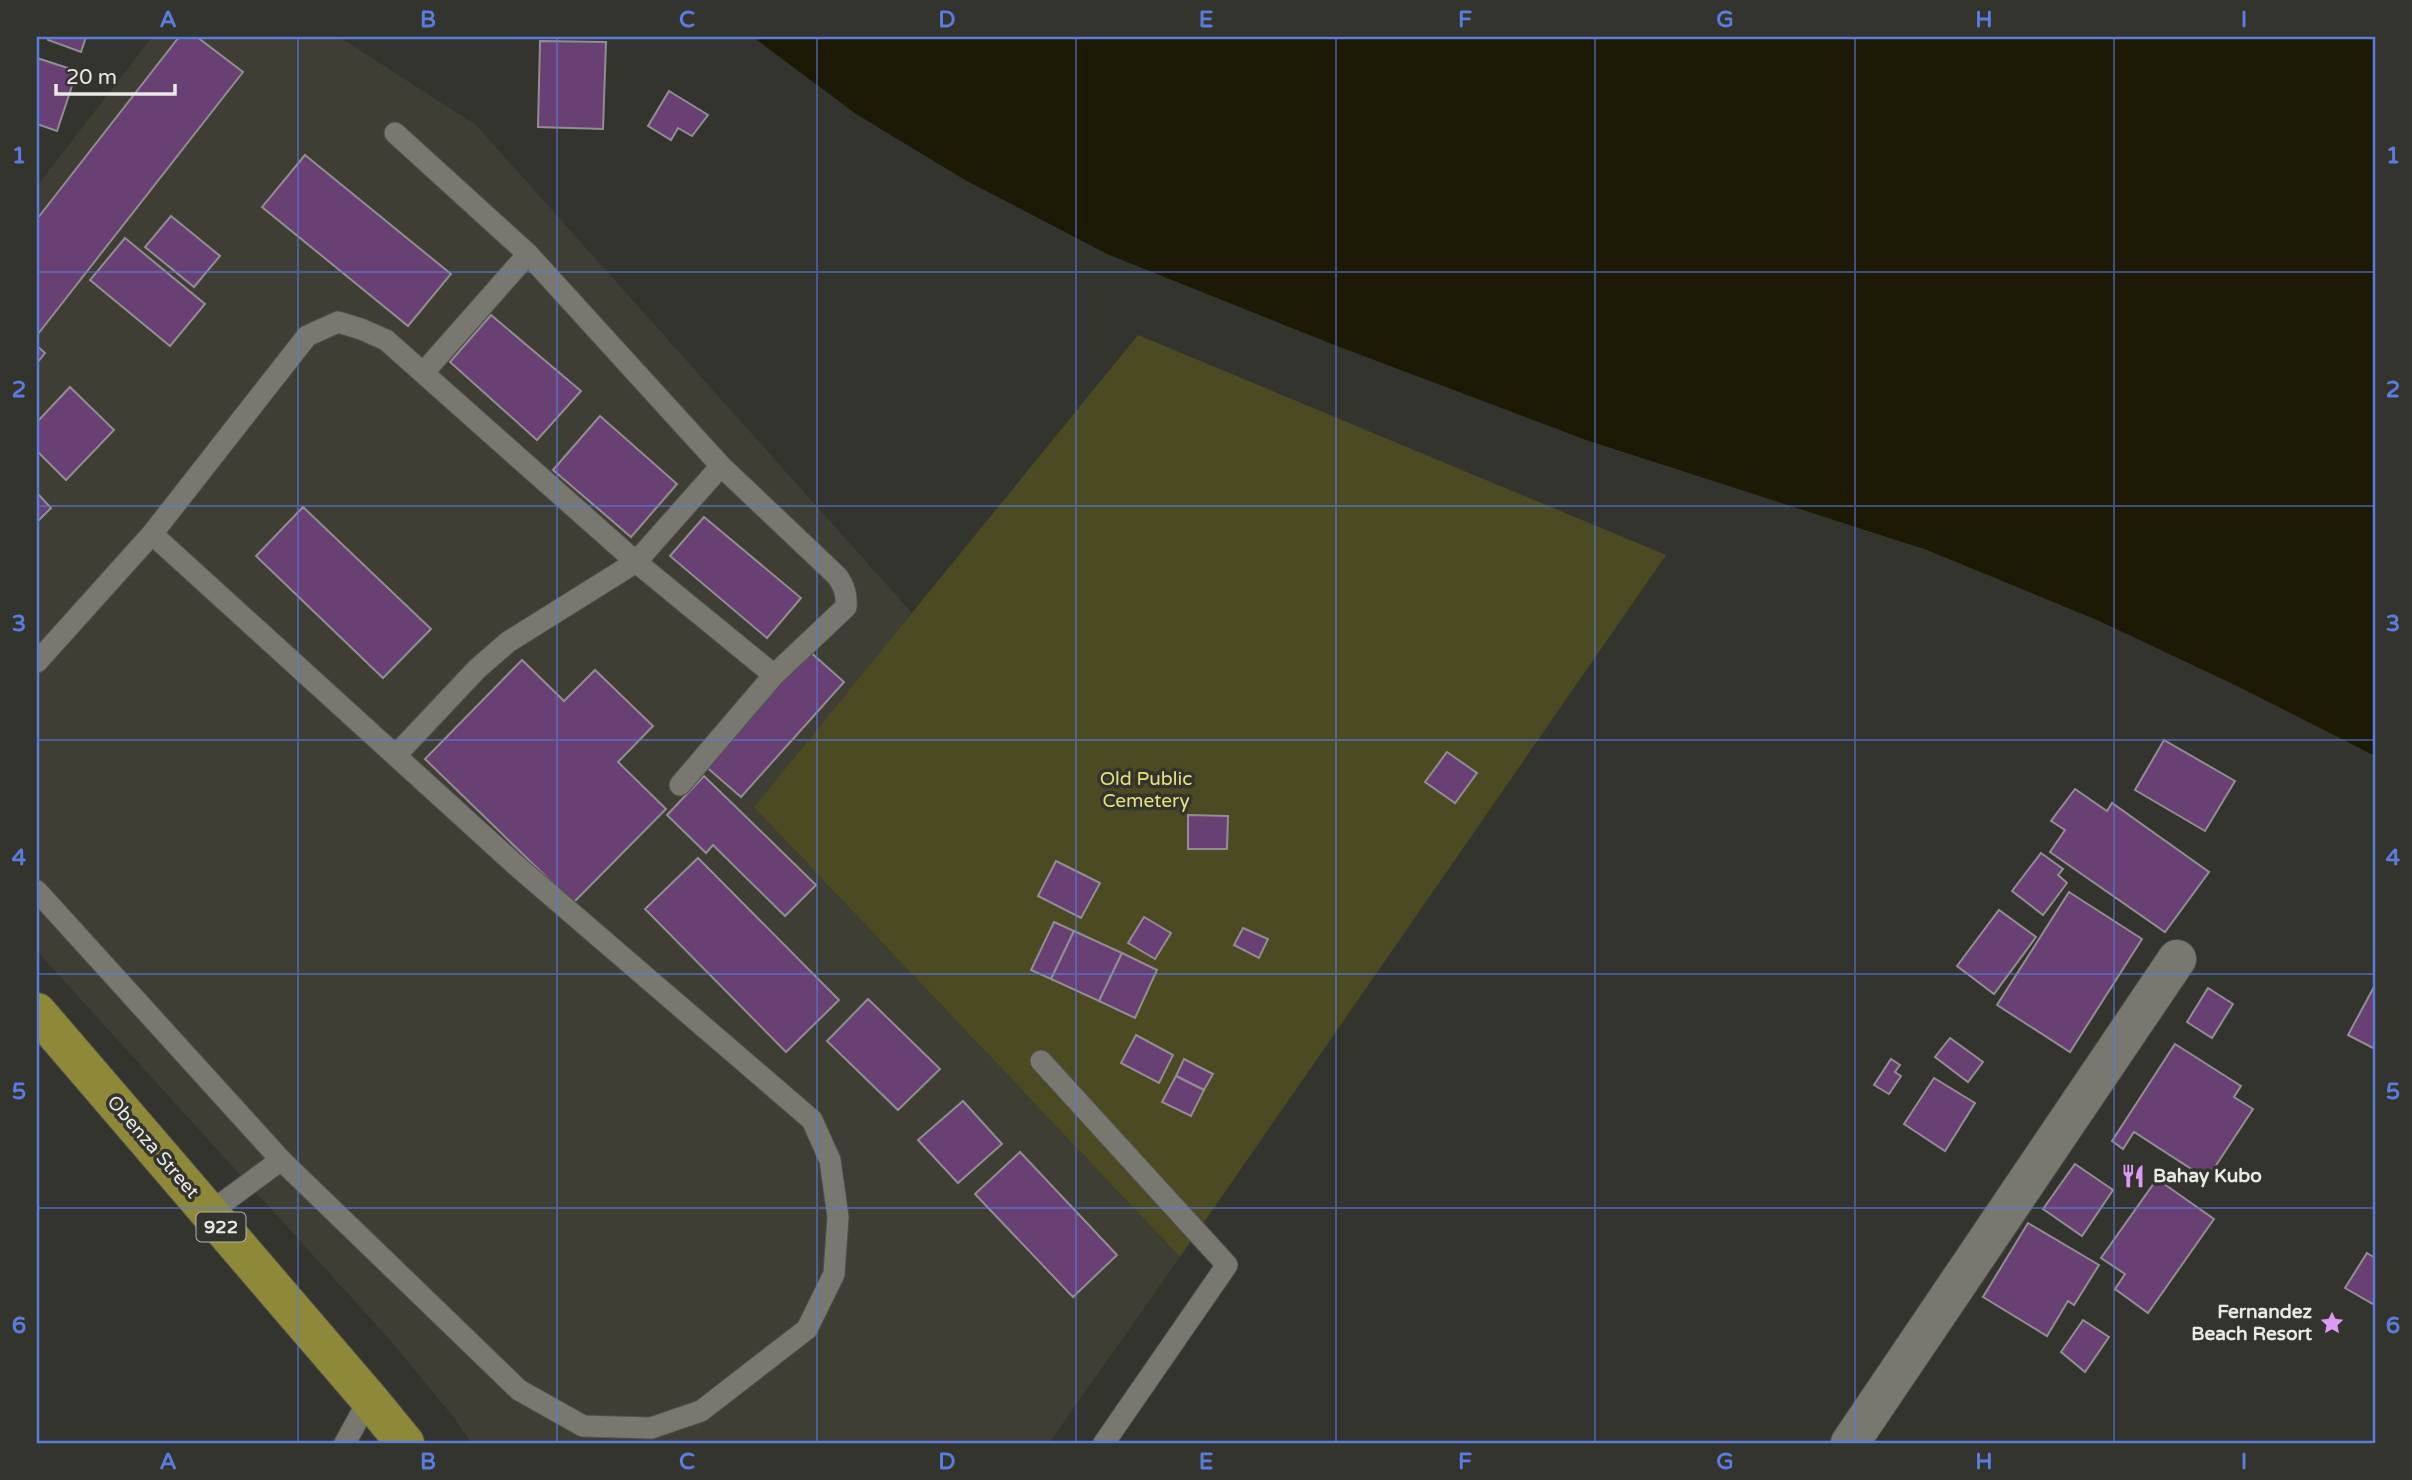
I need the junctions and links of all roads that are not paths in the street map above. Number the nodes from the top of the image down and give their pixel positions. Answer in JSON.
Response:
{"nodes":[{"id":1,"x":395,"y":132,"type":"dead end"},
{"id":2,"x":528,"y":254,"type":"junction"},
{"id":3,"x":424,"y":372,"type":"junction"},
{"id":4,"x":721,"y":466,"type":"junction"},
{"id":5,"x":152,"y":534,"type":"junction"},
{"id":6,"x":636,"y":562,"type":"junction"},
{"id":7,"x":37,"y":662,"type":"edge"},
{"id":8,"x":774,"y":675,"type":"junction"},
{"id":9,"x":396,"y":755,"type":"junction"},
{"id":10,"x":680,"y":785,"type":"dead end"},
{"id":11,"x":37,"y":891,"type":"edge"},
{"id":12,"x":2177,"y":959,"type":"dead end"},
{"id":13,"x":37,"y":1012,"type":"edge"},
{"id":14,"x":1041,"y":1061,"type":"dead end"},
{"id":15,"x":281,"y":1160,"type":"junction"},
{"id":16,"x":209,"y":1213,"type":"junction"},
{"id":17,"x":369,"y":1399,"type":"junction"},
{"id":18,"x":345,"y":1443,"type":"edge"},
{"id":19,"x":404,"y":1443,"type":"edge"},
{"id":20,"x":1104,"y":1443,"type":"edge"},
{"id":21,"x":1850,"y":1443,"type":"edge"}],
"edges":[{"from":1,"to":2,"type":"lane"},
{"from":2,"to":3,"type":"lane"},
{"from":2,"to":4,"type":"lane"},
{"from":3,"to":5,"type":"lane"},
{"from":3,"to":6,"type":"lane"},
{"from":4,"to":6,"type":"lane"},
{"from":4,"to":8,"type":"lane"},
{"from":5,"to":7,"type":"lane"},
{"from":5,"to":9,"type":"lane"},
{"from":6,"to":8,"type":"lane"},
{"from":6,"to":9,"type":"lane"},
{"from":8,"to":10,"type":"lane"},
{"from":9,"to":15,"type":"lane"},
{"from":11,"to":15,"type":"lane"},
{"from":12,"to":21,"type":"street"},
{"from":13,"to":16,"type":"main road","name":"Obenza Street","number":"922"},
{"from":14,"to":20,"type":"lane"},
{"from":15,"to":16,"type":"lane"},
{"from":16,"to":17,"type":"main road","name":"Obenza Street","number":"922"},
{"from":17,"to":18,"type":"lane"},
{"from":17,"to":19,"type":"main road","name":"Obenza Street","number":"922"}]}
